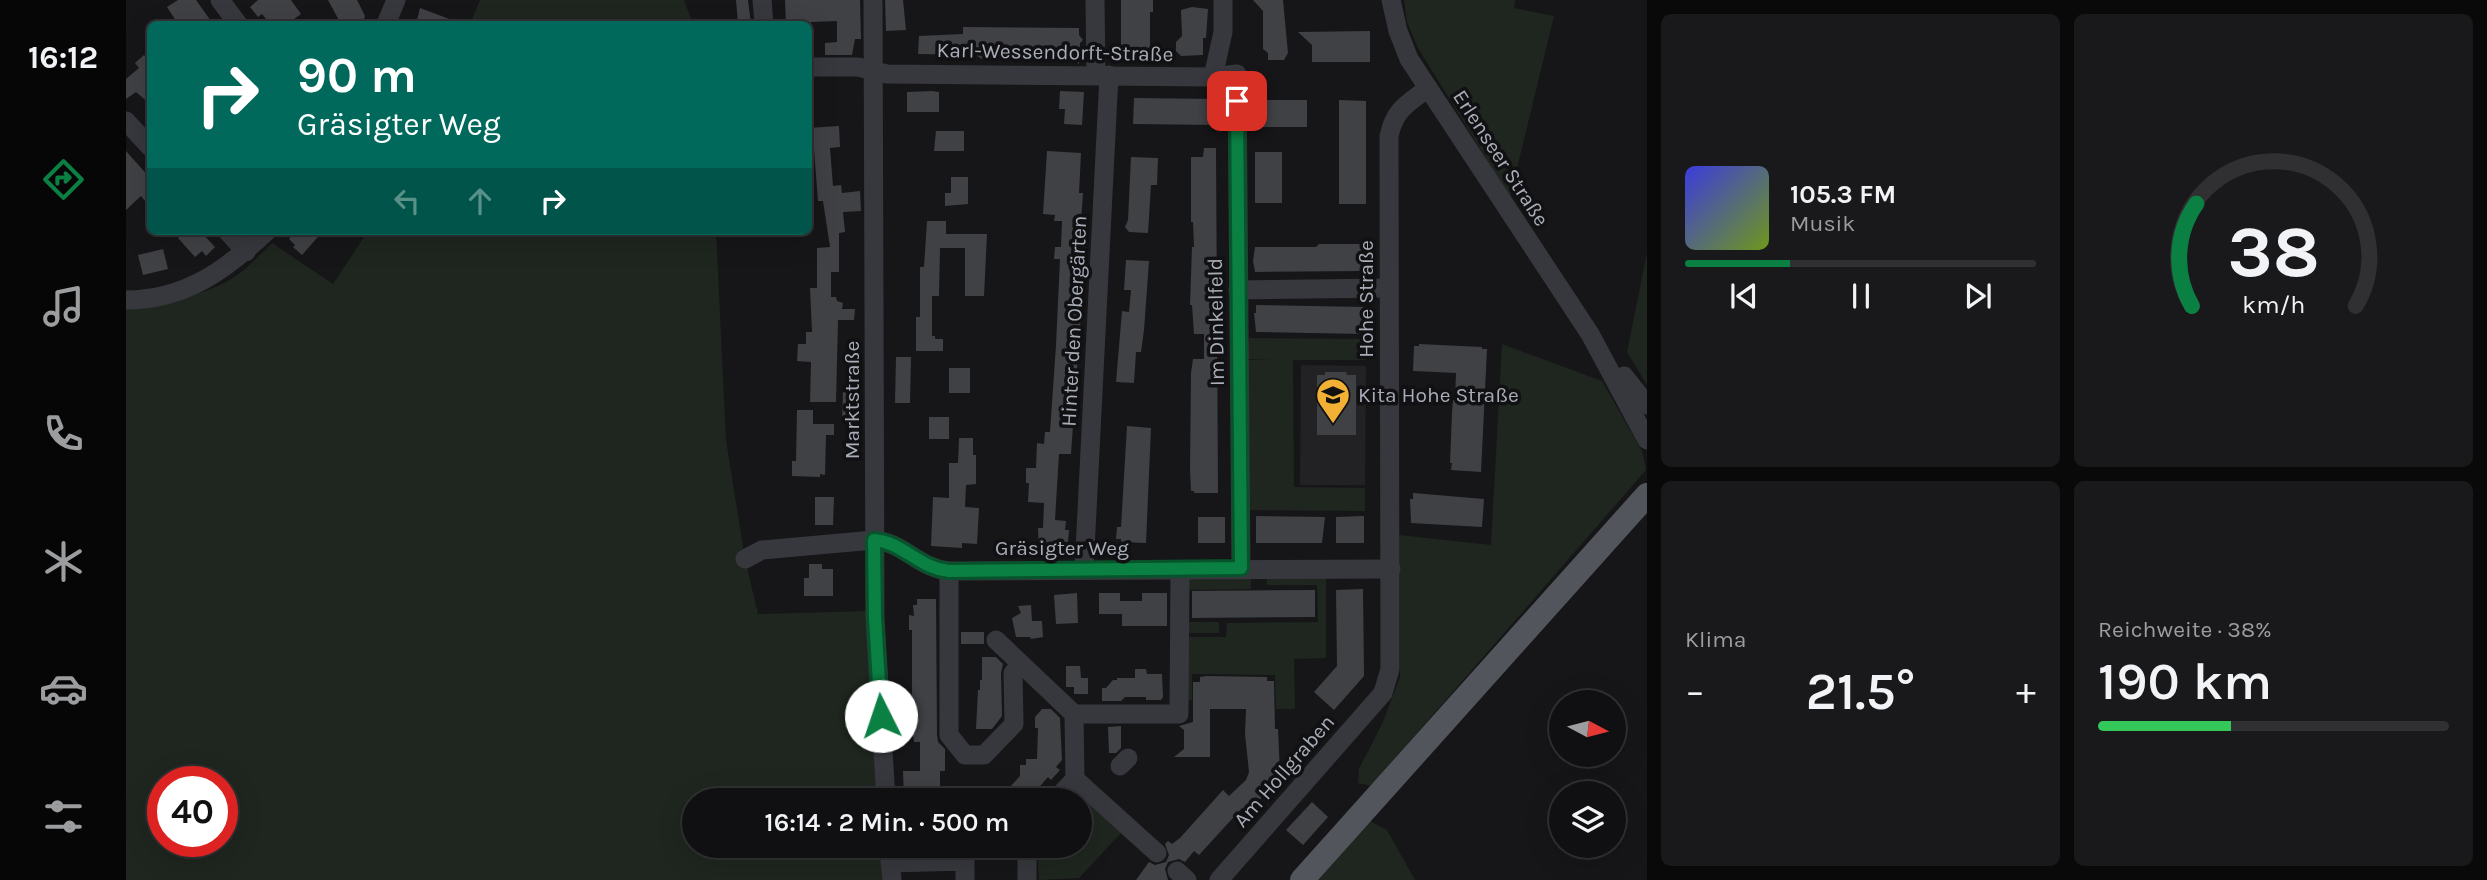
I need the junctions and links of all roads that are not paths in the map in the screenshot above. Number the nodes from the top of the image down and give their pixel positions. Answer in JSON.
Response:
{"nodes":[{"id":1,"x":220,"y":0,"type":"edge"},
{"id":2,"x":396,"y":0,"type":"edge"},
{"id":3,"x":762,"y":0,"type":"edge"},
{"id":4,"x":873,"y":0,"type":"edge"},
{"id":5,"x":1095,"y":0,"type":"edge"},
{"id":6,"x":1223,"y":0,"type":"edge"},
{"id":7,"x":1391,"y":0,"type":"edge"},
{"id":8,"x":235,"y":21,"type":"edge"},
{"id":9,"x":387,"y":21,"type":"edge"},
{"id":10,"x":764,"y":21,"type":"edge"},
{"id":11,"x":812,"y":67,"type":"edge"},
{"id":12,"x":874,"y":69,"type":"junction"},
{"id":13,"x":1237,"y":74,"type":"joint"},
{"id":14,"x":1102,"y":75,"type":"junction"},
{"id":15,"x":1213,"y":77,"type":"junction"},
{"id":16,"x":1428,"y":88,"type":"junction"},
{"id":17,"x":126,"y":121,"type":"edge"},
{"id":18,"x":147,"y":144,"type":"edge"},
{"id":19,"x":231,"y":235,"type":"edge"},
{"id":20,"x":263,"y":235,"type":"edge"},
{"id":21,"x":246,"y":252,"type":"junction"},
{"id":22,"x":1388,"y":288,"type":"junction"},
{"id":23,"x":1238,"y":290,"type":"junction"},
{"id":24,"x":126,"y":300,"type":"edge"},
{"id":25,"x":1590,"y":334,"type":"junction"},
{"id":26,"x":1647,"y":405,"type":"edge"},
{"id":27,"x":1647,"y":440,"type":"edge"},
{"id":28,"x":1647,"y":495,"type":"edge"},
{"id":29,"x":1647,"y":515,"type":"edge"},
{"id":30,"x":1620,"y":525,"type":"junction"},
{"id":31,"x":874,"y":540,"type":"junction"},
{"id":32,"x":745,"y":559,"type":"dead end"},
{"id":33,"x":1241,"y":568,"type":"junction"},
{"id":34,"x":1391,"y":569,"type":"junction"},
{"id":35,"x":1084,"y":570,"type":"junction"},
{"id":36,"x":1180,"y":570,"type":"junction"},
{"id":37,"x":949,"y":571,"type":"junction"},
{"id":38,"x":996,"y":640,"type":"dead end"},
{"id":39,"x":1021,"y":664,"type":"junction"},
{"id":40,"x":1383,"y":693,"type":"joint"},
{"id":41,"x":1074,"y":714,"type":"junction"},
{"id":42,"x":1075,"y":779,"type":"junction"},
{"id":43,"x":885,"y":788,"type":"edge"},
{"id":44,"x":1066,"y":788,"type":"edge"},
{"id":45,"x":1157,"y":853,"type":"dead end"},
{"id":46,"x":1027,"y":858,"type":"edge"},
{"id":47,"x":890,"y":863,"type":"edge"},
{"id":48,"x":965,"y":880,"type":"edge"},
{"id":49,"x":1027,"y":880,"type":"edge"},
{"id":50,"x":1219,"y":880,"type":"edge"},
{"id":51,"x":1302,"y":880,"type":"edge"}],
"edges":[{"from":1,"to":8,"type":"street"},
{"from":2,"to":9,"type":"street"},
{"from":3,"to":10,"type":"street"},
{"from":4,"to":12,"type":"street","name":"Marktstraße"},
{"from":5,"to":14,"type":"street","name":"Hinter den Obergärten"},
{"from":6,"to":15,"type":"street"},
{"from":7,"to":16,"type":"street","name":"Erlenseer Straße"},
{"from":11,"to":12,"type":"street","name":"Karl-Wessendorft-Straße"},
{"from":12,"to":14,"type":"street","name":"Karl-Wessendorft-Straße"},
{"from":12,"to":31,"type":"street","name":"Marktstraße"},
{"from":13,"to":15,"type":"street","name":"Karl-Wessendorft-Straße"},
{"from":13,"to":23,"type":"street","name":"Im Dinkelfeld"},
{"from":14,"to":15,"type":"street","name":"Karl-Wessendorft-Straße"},
{"from":14,"to":35,"type":"street","name":"Hinter den Obergärten"},
{"from":16,"to":22,"type":"street","name":"Hohe Straße"},
{"from":16,"to":25,"type":"street","name":"Erlenseer Straße"},
{"from":17,"to":18,"type":"street"},
{"from":19,"to":21,"type":"street"},
{"from":20,"to":21,"type":"street"},
{"from":21,"to":24,"type":"street"},
{"from":22,"to":23,"type":"street"},
{"from":22,"to":34,"type":"street","name":"Hohe Straße"},
{"from":23,"to":33,"type":"street","name":"Im Dinkelfeld"},
{"from":25,"to":26,"type":"street","name":"Erlenseer Straße"},
{"from":25,"to":27,"type":"street","name":"Erlenseer Straße"},
{"from":28,"to":30,"type":"main road"},
{"from":29,"to":30,"type":"main road"},
{"from":30,"to":51,"type":"main road"},
{"from":31,"to":32,"type":"street","name":"Gräsigter Weg"},
{"from":31,"to":37,"type":"street","name":"Gräsigter Weg"},
{"from":31,"to":43,"type":"street","name":"Marktstraße"},
{"from":33,"to":34,"type":"street","name":"Gräsigter Weg"},
{"from":33,"to":36,"type":"street","name":"Gräsigter Weg"},
{"from":34,"to":40,"type":"street","name":"Hohe Straße"},
{"from":35,"to":36,"type":"street","name":"Gräsigter Weg"},
{"from":35,"to":37,"type":"street","name":"Gräsigter Weg"},
{"from":36,"to":41,"type":"street"},
{"from":37,"to":39,"type":"street"},
{"from":38,"to":39,"type":"street"},
{"from":39,"to":41,"type":"street"},
{"from":40,"to":50,"type":"street","name":"Am Hollgraben"},
{"from":41,"to":42,"type":"street"},
{"from":42,"to":44,"type":"street"},
{"from":42,"to":45,"type":"street"},
{"from":46,"to":49,"type":"street"},
{"from":47,"to":48,"type":"street"}]}
